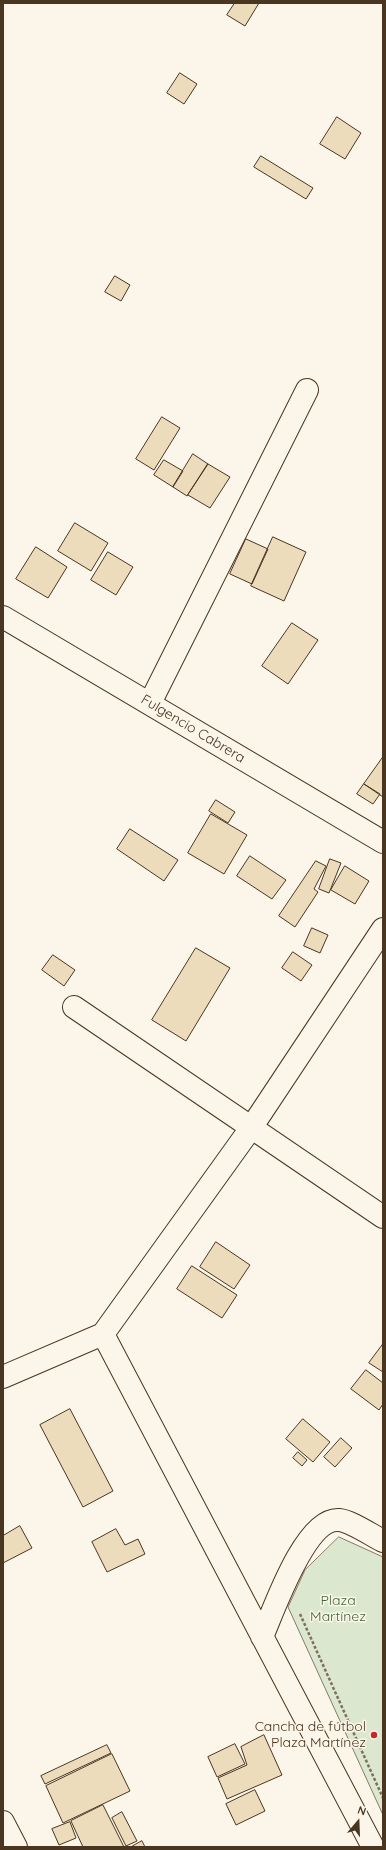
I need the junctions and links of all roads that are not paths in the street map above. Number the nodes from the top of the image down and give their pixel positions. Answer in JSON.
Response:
{"nodes":[{"id":1,"x":307,"y":390,"type":"dead end"},
{"id":2,"x":3,"y":618,"type":"edge"},
{"id":3,"x":150,"y":703,"type":"junction"},
{"id":4,"x":383,"y":842,"type":"edge"},
{"id":5,"x":383,"y":929,"type":"edge"},
{"id":6,"x":74,"y":1007,"type":"dead end"},
{"id":7,"x":251,"y":1128,"type":"junction"},
{"id":8,"x":383,"y":1217,"type":"edge"},
{"id":9,"x":103,"y":1334,"type":"junction"},
{"id":10,"x":3,"y":1377,"type":"edge"},
{"id":11,"x":383,"y":1541,"type":"edge"},
{"id":12,"x":262,"y":1637,"type":"junction"},
{"id":13,"x":3,"y":1822,"type":"edge"},
{"id":14,"x":16,"y":1847,"type":"edge"},
{"id":15,"x":373,"y":1847,"type":"edge"}],
"edges":[{"from":1,"to":3,"type":"street"},
{"from":2,"to":3,"type":"street","name":"Fulgencio Cabrera"},
{"from":3,"to":4,"type":"street","name":"Fulgencio Cabrera"},
{"from":5,"to":7,"type":"street"},
{"from":6,"to":7,"type":"street"},
{"from":7,"to":8,"type":"street"},
{"from":7,"to":9,"type":"street"},
{"from":9,"to":10,"type":"street"},
{"from":9,"to":12,"type":"street"},
{"from":11,"to":12,"type":"street"},
{"from":12,"to":15,"type":"street"},
{"from":13,"to":14,"type":"street"}]}
